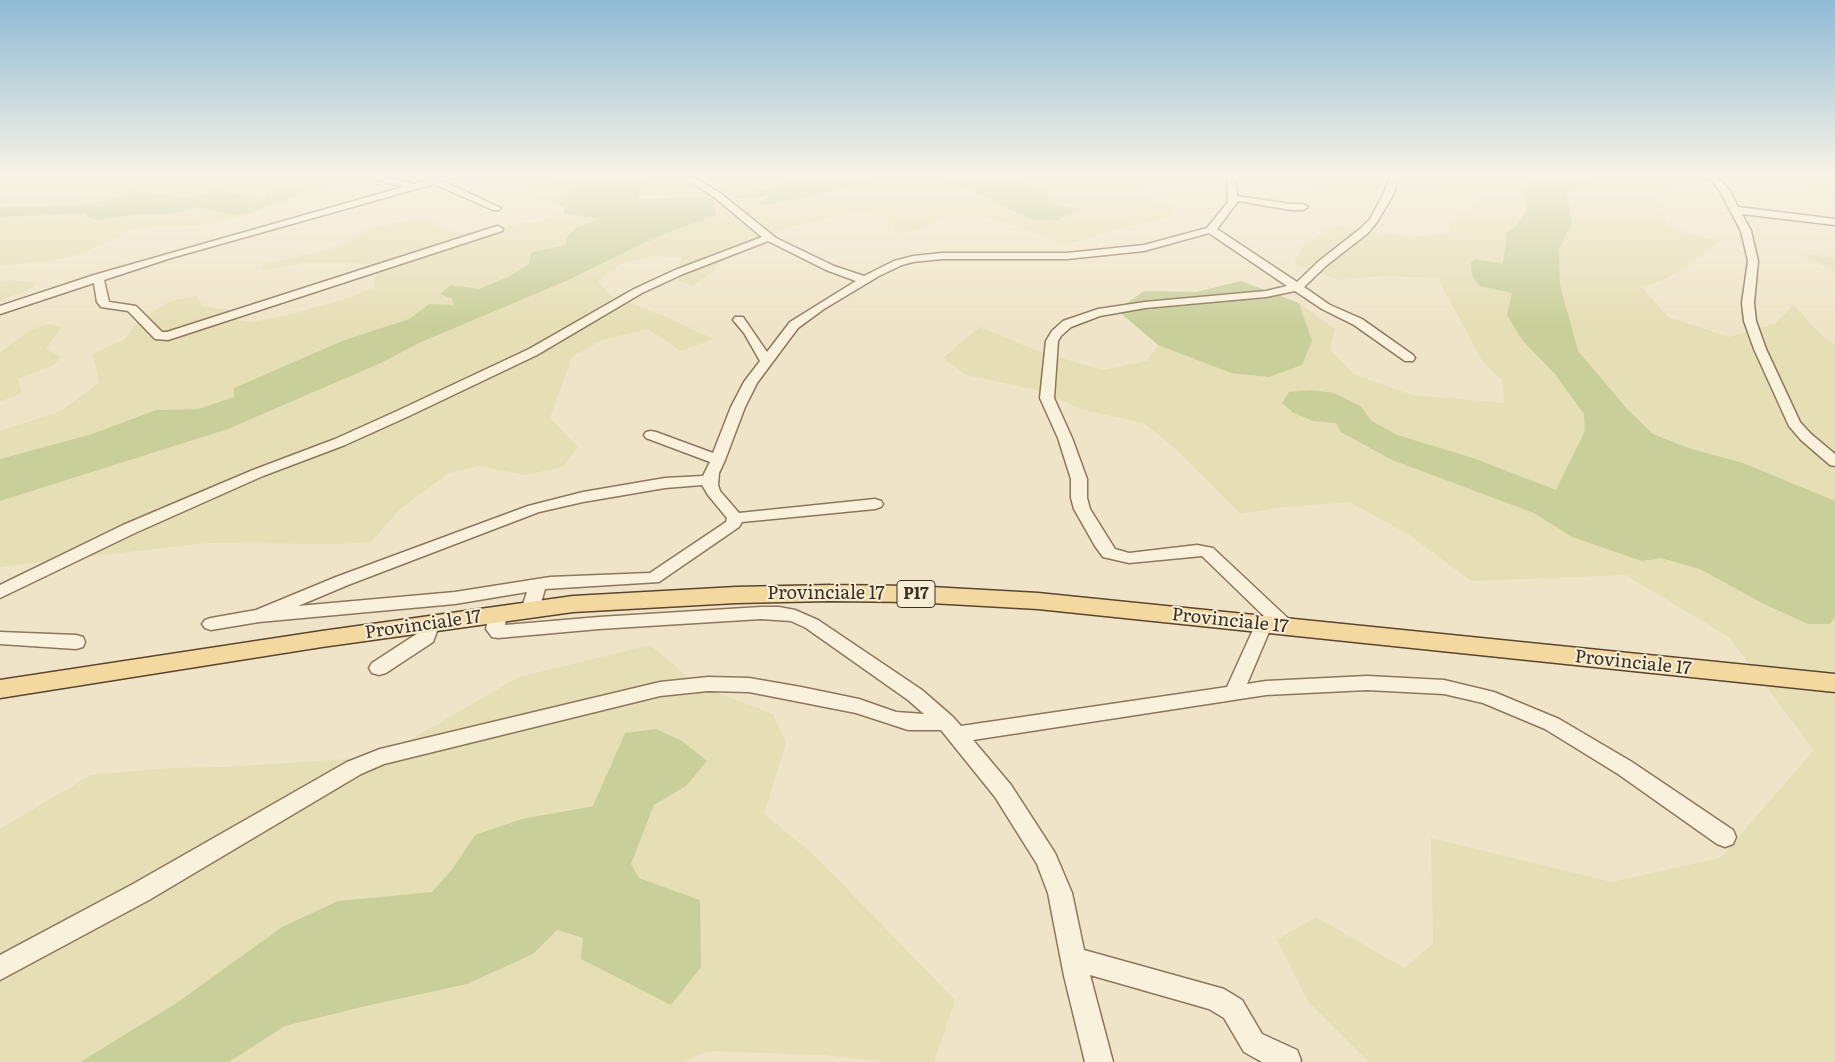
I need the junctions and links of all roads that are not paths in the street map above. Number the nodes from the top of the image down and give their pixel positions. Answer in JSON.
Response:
{"nodes":[{"id":1,"x":276,"y":226,"type":"edge"},
{"id":2,"x":755,"y":226,"type":"edge"},
{"id":3,"x":1215,"y":226,"type":"edge"},
{"id":4,"x":1369,"y":226,"type":"edge"},
{"id":5,"x":1744,"y":226,"type":"edge"},
{"id":6,"x":498,"y":229,"type":"dead end"},
{"id":7,"x":1211,"y":230,"type":"junction"},
{"id":8,"x":770,"y":237,"type":"junction"},
{"id":9,"x":98,"y":277,"type":"junction"},
{"id":10,"x":865,"y":280,"type":"junction"},
{"id":11,"x":1298,"y":287,"type":"junction"},
{"id":12,"x":0,"y":310,"type":"edge"},
{"id":13,"x":739,"y":320,"type":"dead end"},
{"id":14,"x":1409,"y":358,"type":"dead end"},
{"id":15,"x":767,"y":362,"type":"junction"},
{"id":16,"x":651,"y":435,"type":"dead end"},
{"id":17,"x":718,"y":460,"type":"junction"},
{"id":18,"x":1835,"y":462,"type":"edge"},
{"id":19,"x":710,"y":480,"type":"junction"},
{"id":20,"x":875,"y":504,"type":"dead end"},
{"id":21,"x":735,"y":518,"type":"junction"},
{"id":22,"x":538,"y":585,"type":"junction"},
{"id":23,"x":0,"y":592,"type":"edge"},
{"id":24,"x":530,"y":610,"type":"junction"},
{"id":25,"x":657,"y":610,"type":"junction"},
{"id":26,"x":498,"y":614,"type":"junction"},
{"id":27,"x":259,"y":616,"type":"junction"},
{"id":28,"x":211,"y":624,"type":"dead end"},
{"id":29,"x":431,"y":624,"type":"junction"},
{"id":30,"x":1262,"y":625,"type":"junction"},
{"id":31,"x":1288,"y":628,"type":"junction"},
{"id":32,"x":0,"y":638,"type":"edge"},
{"id":33,"x":76,"y":642,"type":"dead end"},
{"id":34,"x":379,"y":668,"type":"dead end"},
{"id":35,"x":1835,"y":683,"type":"edge"},
{"id":36,"x":0,"y":689,"type":"edge"},
{"id":37,"x":1234,"y":692,"type":"junction"},
{"id":38,"x":951,"y":729,"type":"junction"},
{"id":39,"x":1725,"y":837,"type":"dead end"},
{"id":40,"x":1074,"y":959,"type":"junction"},
{"id":41,"x":0,"y":968,"type":"edge"},
{"id":42,"x":1288,"y":1060,"type":"dead end"},
{"id":43,"x":1099,"y":1062,"type":"edge"}],
"edges":[{"from":1,"to":9,"type":"street"},
{"from":2,"to":8,"type":"street"},
{"from":3,"to":7,"type":"street"},
{"from":4,"to":11,"type":"street"},
{"from":5,"to":18,"type":"street"},
{"from":6,"to":9,"type":"street"},
{"from":7,"to":10,"type":"street"},
{"from":7,"to":11,"type":"street"},
{"from":8,"to":10,"type":"street"},
{"from":8,"to":23,"type":"street"},
{"from":9,"to":12,"type":"street"},
{"from":10,"to":15,"type":"street"},
{"from":11,"to":14,"type":"street"},
{"from":11,"to":31,"type":"street"},
{"from":13,"to":15,"type":"street"},
{"from":15,"to":17,"type":"street"},
{"from":16,"to":17,"type":"street"},
{"from":17,"to":19,"type":"street"},
{"from":19,"to":21,"type":"street"},
{"from":19,"to":27,"type":"street"},
{"from":20,"to":21,"type":"street"},
{"from":21,"to":22,"type":"street"},
{"from":22,"to":24,"type":"street"},
{"from":22,"to":27,"type":"street"},
{"from":24,"to":25,"type":"main road","name":"Provinciale 17","number":"P17"},
{"from":24,"to":26,"type":"main road","name":"Provinciale 17","number":"P17"},
{"from":25,"to":26,"type":"street"},
{"from":25,"to":30,"type":"main road","name":"Provinciale 17","number":"P17"},
{"from":25,"to":38,"type":"street"},
{"from":26,"to":29,"type":"main road","name":"Provinciale 17","number":"P17"},
{"from":27,"to":28,"type":"street"},
{"from":29,"to":34,"type":"street"},
{"from":29,"to":36,"type":"main road","name":"Provinciale 17","number":"P17"},
{"from":30,"to":31,"type":"main road","name":"Provinciale 17","number":"P17"},
{"from":30,"to":37,"type":"street"},
{"from":31,"to":35,"type":"main road","name":"Provinciale 17","number":"P17"},
{"from":32,"to":33,"type":"street"},
{"from":37,"to":38,"type":"street"},
{"from":37,"to":39,"type":"street"},
{"from":38,"to":40,"type":"street"},
{"from":38,"to":41,"type":"street"},
{"from":40,"to":42,"type":"street"},
{"from":40,"to":43,"type":"street"}]}
